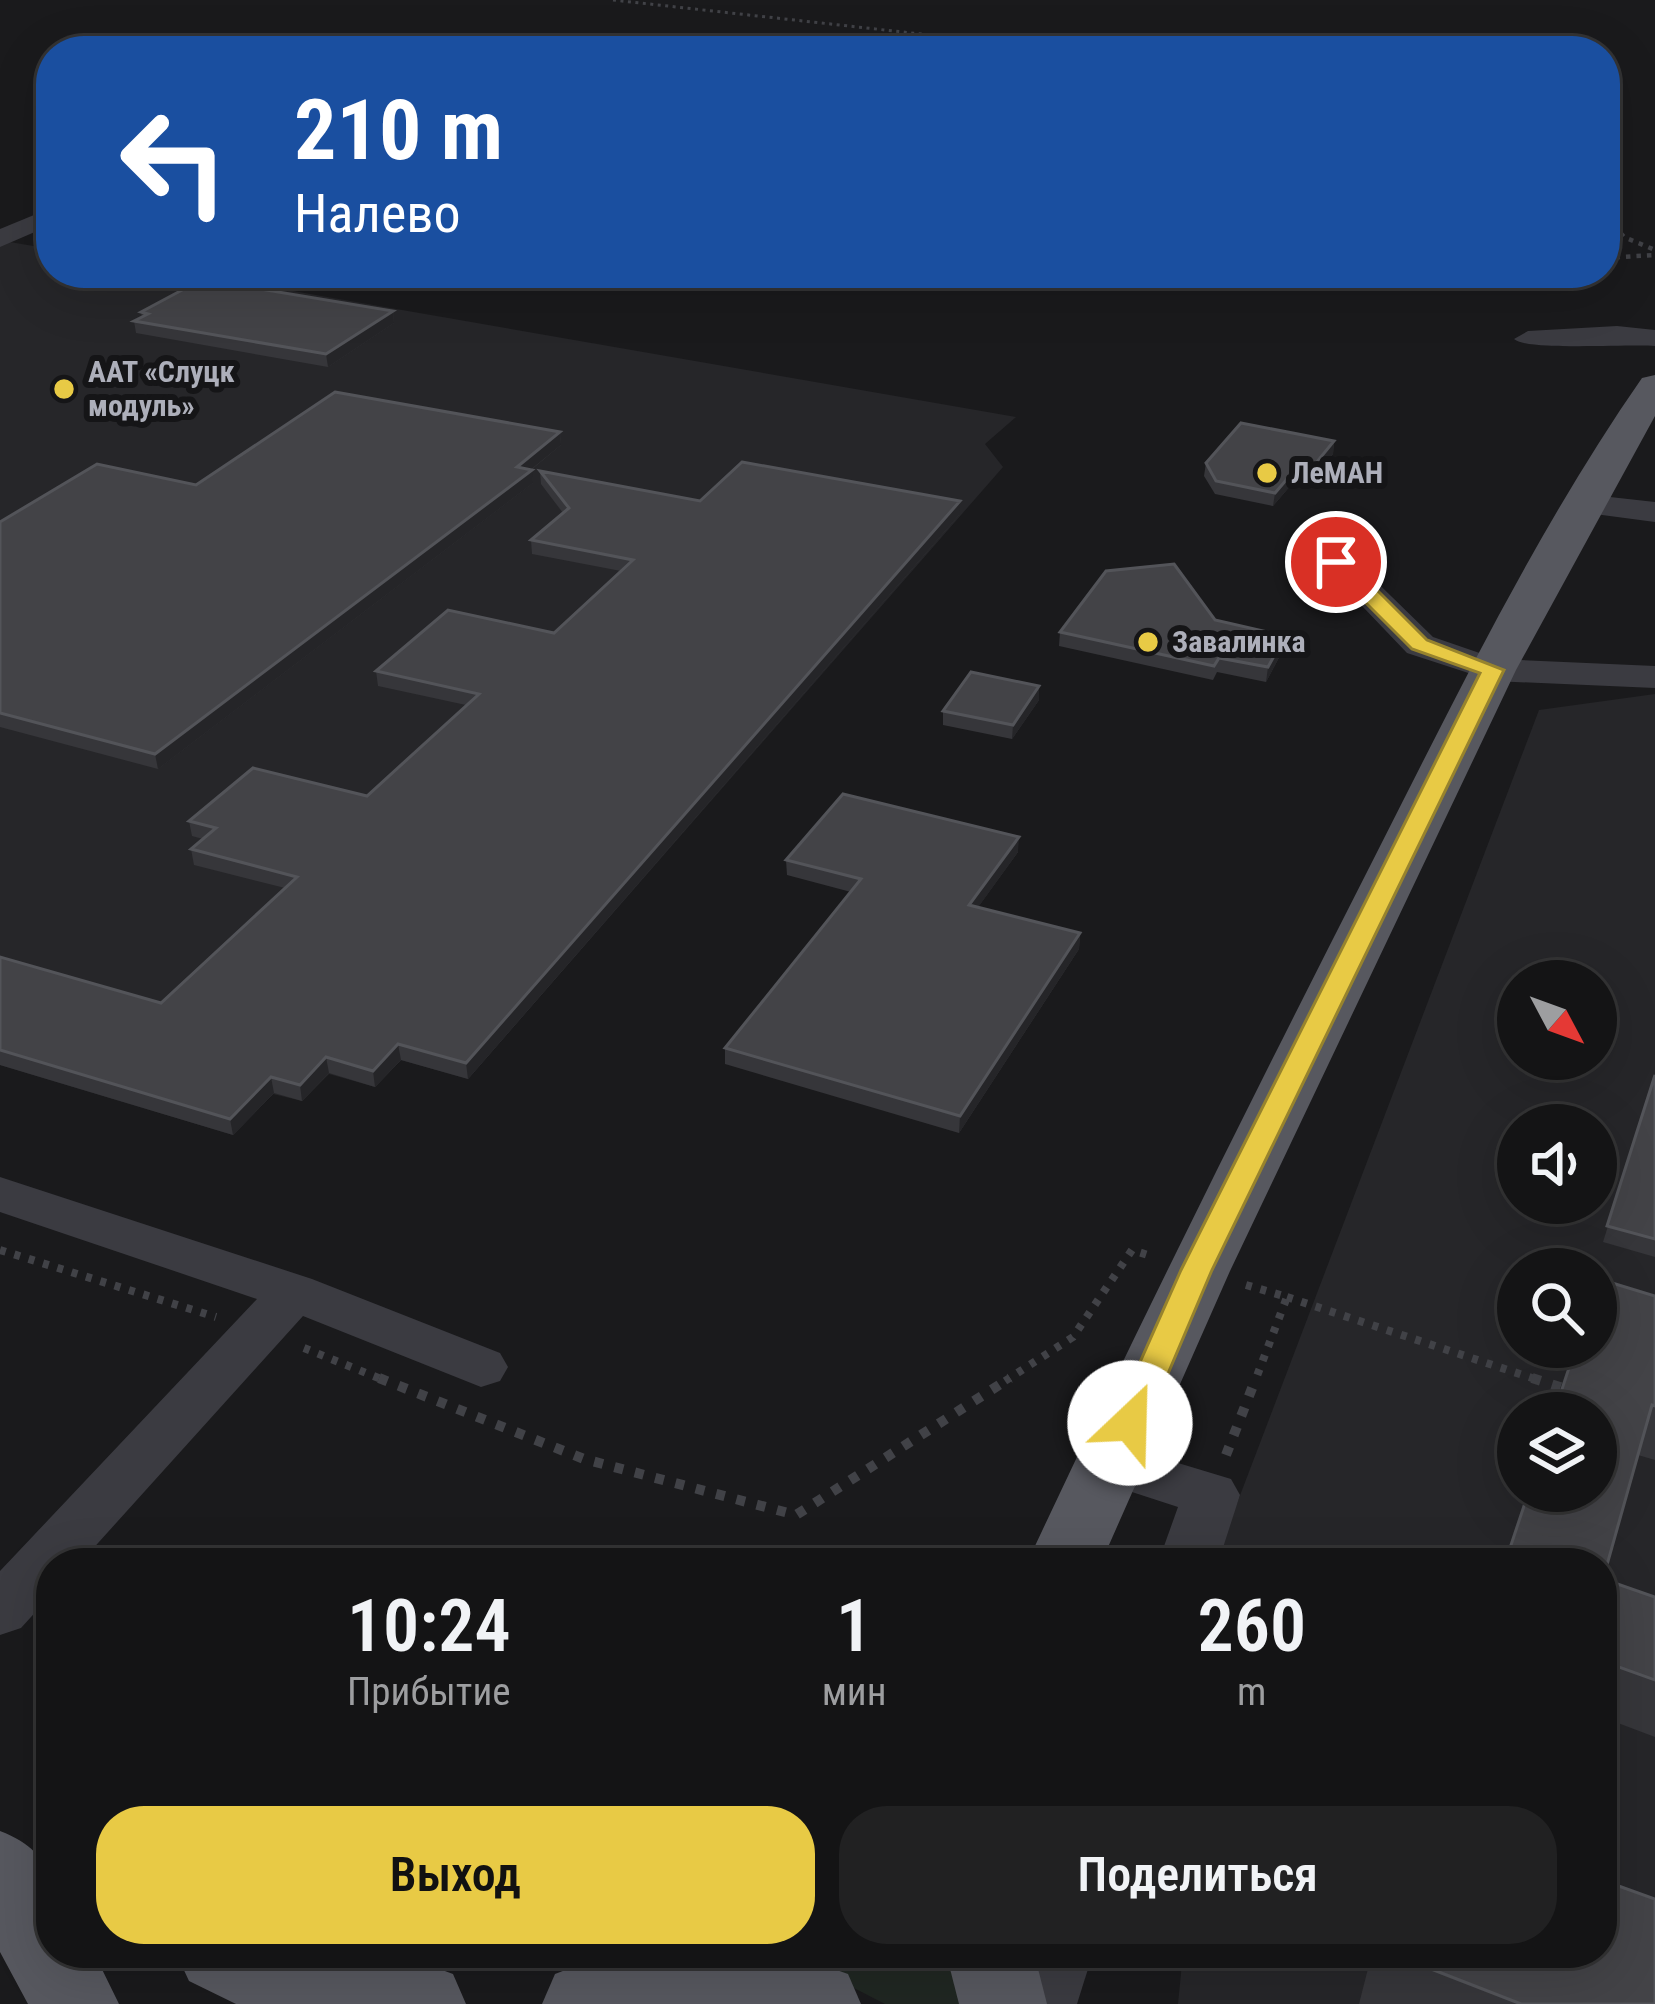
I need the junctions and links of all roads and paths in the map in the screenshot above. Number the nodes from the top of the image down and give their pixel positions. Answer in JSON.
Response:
{"nodes":[{"id":1,"x":613,"y":0,"type":"edge"},
{"id":2,"x":940,"y":36,"type":"edge"},
{"id":3,"x":36,"y":223,"type":"edge"},
{"id":4,"x":1620,"y":232,"type":"edge"},
{"id":5,"x":0,"y":239,"type":"edge"},
{"id":6,"x":1655,"y":253,"type":"edge"},
{"id":7,"x":1620,"y":256,"type":"edge"},
{"id":8,"x":1655,"y":338,"type":"edge"},
{"id":9,"x":1528,"y":339,"type":"dead end"},
{"id":10,"x":1653,"y":393,"type":"edge"},
{"id":11,"x":1583,"y":504,"type":"junction"},
{"id":12,"x":1655,"y":512,"type":"edge"},
{"id":13,"x":1336,"y":562,"type":"dead end"},
{"id":14,"x":1493,"y":670,"type":"junction"},
{"id":15,"x":1655,"y":677,"type":"edge"},
{"id":16,"x":0,"y":1194,"type":"edge"},
{"id":17,"x":0,"y":1250,"type":"edge"},
{"id":18,"x":1197,"y":1270,"type":"junction"},
{"id":19,"x":1287,"y":1297,"type":"junction"},
{"id":20,"x":279,"y":1312,"type":"junction"},
{"id":21,"x":481,"y":1367,"type":"dead end"},
{"id":22,"x":1565,"y":1389,"type":"edge"},
{"id":23,"x":1112,"y":1465,"type":"junction"},
{"id":24,"x":1211,"y":1495,"type":"junction"},
{"id":25,"x":59,"y":1548,"type":"edge"},
{"id":26,"x":1071,"y":1548,"type":"edge"},
{"id":27,"x":1192,"y":1548,"type":"edge"},
{"id":28,"x":36,"y":1572,"type":"edge"},
{"id":29,"x":0,"y":1611,"type":"edge"},
{"id":30,"x":0,"y":1851,"type":"edge"},
{"id":31,"x":36,"y":1868,"type":"edge"},
{"id":32,"x":0,"y":1869,"type":"edge"},
{"id":33,"x":36,"y":1934,"type":"edge"},
{"id":34,"x":55,"y":1968,"type":"edge"},
{"id":35,"x":253,"y":1968,"type":"edge"},
{"id":36,"x":994,"y":1968,"type":"edge"},
{"id":37,"x":1054,"y":1968,"type":"edge"},
{"id":38,"x":706,"y":1969,"type":"edge"},
{"id":39,"x":75,"y":2004,"type":"edge"},
{"id":40,"x":422,"y":2004,"type":"edge"},
{"id":41,"x":586,"y":2004,"type":"edge"},
{"id":42,"x":817,"y":2004,"type":"edge"},
{"id":43,"x":1003,"y":2004,"type":"edge"},
{"id":44,"x":1042,"y":2004,"type":"edge"}],
"edges":[{"from":1,"to":2,"type":"path"},
{"from":3,"to":5,"type":"lane"},
{"from":4,"to":6,"type":"path"},
{"from":6,"to":7,"type":"path"},
{"from":8,"to":9,"type":"lane"},
{"from":10,"to":11,"type":"main road"},
{"from":11,"to":12,"type":"lane"},
{"from":11,"to":14,"type":"main road"},
{"from":13,"to":14,"type":"lane"},
{"from":14,"to":15,"type":"lane"},
{"from":14,"to":18,"type":"main road"},
{"from":16,"to":20,"type":"lane"},
{"from":17,"to":20,"type":"path"},
{"from":18,"to":19,"type":"path"},
{"from":18,"to":20,"type":"path"},
{"from":18,"to":23,"type":"main road"},
{"from":19,"to":22,"type":"path"},
{"from":19,"to":24,"type":"path"},
{"from":20,"to":21,"type":"lane"},
{"from":20,"to":25,"type":"lane"},
{"from":23,"to":24,"type":"lane"},
{"from":23,"to":26,"type":"main road"},
{"from":24,"to":27,"type":"lane"},
{"from":28,"to":29,"type":"lane"},
{"from":30,"to":31,"type":"main road"},
{"from":32,"to":33,"type":"main road"},
{"from":34,"to":39,"type":"main road"},
{"from":35,"to":40,"type":"main road"},
{"from":36,"to":43,"type":"main road"},
{"from":37,"to":44,"type":"lane"},
{"from":38,"to":41,"type":"main road"},
{"from":38,"to":42,"type":"main road"}]}
